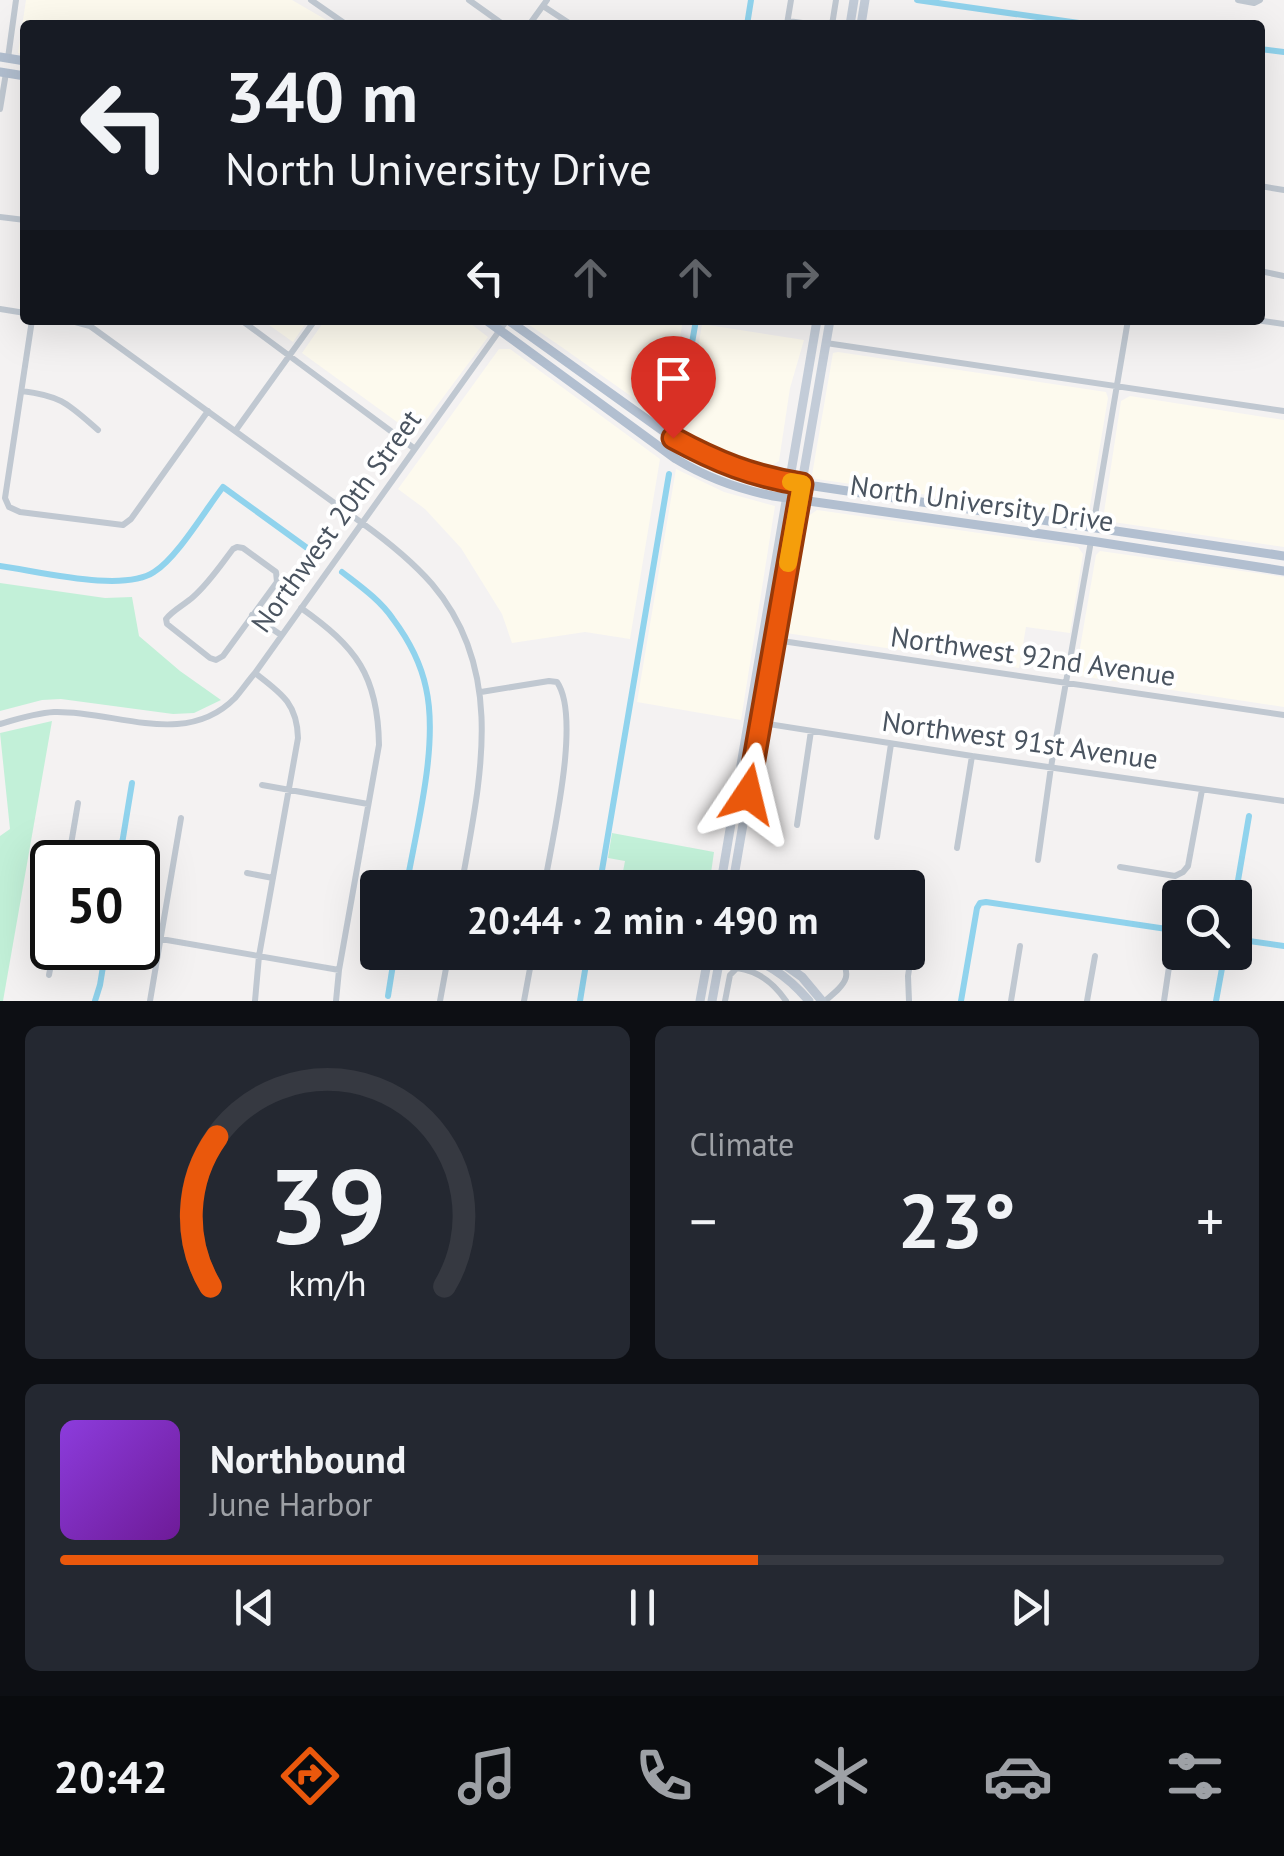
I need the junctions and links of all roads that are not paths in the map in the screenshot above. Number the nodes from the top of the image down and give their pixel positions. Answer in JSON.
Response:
{"nodes":[{"id":1,"x":16,"y":0,"type":"edge"},
{"id":2,"x":311,"y":0,"type":"edge"},
{"id":3,"x":469,"y":0,"type":"edge"},
{"id":4,"x":1238,"y":0,"type":"edge"},
{"id":5,"x":1260,"y":1,"type":"edge"},
{"id":6,"x":545,"y":3,"type":"edge"},
{"id":7,"x":339,"y":20,"type":"edge"},
{"id":8,"x":497,"y":20,"type":"edge"},
{"id":9,"x":566,"y":20,"type":"edge"},
{"id":10,"x":3,"y":65,"type":"edge"},
{"id":11,"x":0,"y":109,"type":"edge"},
{"id":12,"x":31,"y":325,"type":"edge"},
{"id":13,"x":86,"y":325,"type":"edge"},
{"id":14,"x":248,"y":325,"type":"edge"},
{"id":15,"x":312,"y":325,"type":"edge"},
{"id":16,"x":492,"y":325,"type":"edge"},
{"id":17,"x":504,"y":325,"type":"edge"},
{"id":18,"x":514,"y":325,"type":"edge"},
{"id":19,"x":817,"y":325,"type":"edge"},
{"id":20,"x":829,"y":325,"type":"edge"},
{"id":21,"x":1127,"y":325,"type":"edge"},
{"id":22,"x":500,"y":331,"type":"junction"},
{"id":23,"x":826,"y":342,"type":"junction"},
{"id":24,"x":812,"y":352,"type":"junction"},
{"id":25,"x":290,"y":355,"type":"junction"},
{"id":26,"x":820,"y":376,"type":"junction"},
{"id":27,"x":1117,"y":386,"type":"junction"},
{"id":28,"x":22,"y":391,"type":"junction"},
{"id":29,"x":585,"y":394,"type":"junction"},
{"id":30,"x":617,"y":398,"type":"junction"},
{"id":31,"x":208,"y":411,"type":"junction"},
{"id":32,"x":1284,"y":411,"type":"edge"},
{"id":33,"x":98,"y":430,"type":"dead end"},
{"id":34,"x":236,"y":430,"type":"junction"},
{"id":35,"x":416,"y":448,"type":"junction"},
{"id":36,"x":789,"y":482,"type":"junction"},
{"id":37,"x":802,"y":484,"type":"junction"},
{"id":38,"x":786,"y":498,"type":"junction"},
{"id":39,"x":799,"y":500,"type":"junction"},
{"id":40,"x":362,"y":522,"type":"junction"},
{"id":41,"x":1093,"y":527,"type":"junction"},
{"id":42,"x":1130,"y":533,"type":"junction"},
{"id":43,"x":1058,"y":536,"type":"junction"},
{"id":44,"x":1090,"y":541,"type":"junction"},
{"id":45,"x":1284,"y":556,"type":"edge"},
{"id":46,"x":1284,"y":571,"type":"edge"},
{"id":47,"x":301,"y":608,"type":"junction"},
{"id":48,"x":252,"y":615,"type":"junction"},
{"id":49,"x":281,"y":635,"type":"junction"},
{"id":50,"x":775,"y":640,"type":"junction"},
{"id":51,"x":254,"y":673,"type":"junction"},
{"id":52,"x":1066,"y":684,"type":"junction"},
{"id":53,"x":481,"y":692,"type":"junction"},
{"id":54,"x":1284,"y":716,"type":"edge"},
{"id":55,"x":749,"y":720,"type":"junction"},
{"id":56,"x":760,"y":722,"type":"junction"},
{"id":57,"x":0,"y":724,"type":"edge"},
{"id":58,"x":811,"y":731,"type":"junction"},
{"id":59,"x":891,"y":744,"type":"junction"},
{"id":60,"x":972,"y":756,"type":"junction"},
{"id":61,"x":1051,"y":767,"type":"junction"},
{"id":62,"x":262,"y":786,"type":"dead end"},
{"id":63,"x":288,"y":790,"type":"junction"},
{"id":64,"x":1202,"y":790,"type":"junction"},
{"id":65,"x":1284,"y":802,"type":"edge"},
{"id":66,"x":78,"y":803,"type":"dead end"},
{"id":67,"x":368,"y":804,"type":"junction"},
{"id":68,"x":181,"y":818,"type":"dead end"},
{"id":69,"x":797,"y":825,"type":"dead end"},
{"id":70,"x":877,"y":837,"type":"dead end"},
{"id":71,"x":72,"y":840,"type":"edge"},
{"id":72,"x":957,"y":848,"type":"dead end"},
{"id":73,"x":1038,"y":860,"type":"dead end"},
{"id":74,"x":1120,"y":868,"type":"dead end"},
{"id":75,"x":464,"y":870,"type":"edge"},
{"id":76,"x":547,"y":870,"type":"edge"},
{"id":77,"x":723,"y":870,"type":"edge"},
{"id":78,"x":735,"y":870,"type":"edge"},
{"id":79,"x":246,"y":874,"type":"dead end"},
{"id":80,"x":273,"y":878,"type":"junction"},
{"id":81,"x":160,"y":939,"type":"joint"},
{"id":82,"x":1020,"y":946,"type":"dead end"},
{"id":83,"x":259,"y":956,"type":"junction"},
{"id":84,"x":1095,"y":956,"type":"dead end"},
{"id":85,"x":50,"y":970,"type":"edge"},
{"id":86,"x":155,"y":970,"type":"edge"},
{"id":87,"x":339,"y":970,"type":"junction"},
{"id":88,"x":446,"y":970,"type":"edge"},
{"id":89,"x":529,"y":970,"type":"edge"},
{"id":90,"x":706,"y":970,"type":"edge"},
{"id":91,"x":717,"y":970,"type":"edge"},
{"id":92,"x":777,"y":970,"type":"edge"},
{"id":93,"x":791,"y":970,"type":"edge"},
{"id":94,"x":846,"y":970,"type":"edge"},
{"id":95,"x":909,"y":970,"type":"edge"},
{"id":96,"x":1169,"y":970,"type":"edge"},
{"id":97,"x":49,"y":975,"type":"dead end"},
{"id":98,"x":150,"y":1001,"type":"edge"},
{"id":99,"x":255,"y":1001,"type":"edge"},
{"id":100,"x":336,"y":1001,"type":"edge"},
{"id":101,"x":440,"y":1001,"type":"edge"},
{"id":102,"x":524,"y":1001,"type":"edge"},
{"id":103,"x":700,"y":1001,"type":"edge"},
{"id":104,"x":712,"y":1001,"type":"edge"},
{"id":105,"x":726,"y":1001,"type":"edge"},
{"id":106,"x":786,"y":1001,"type":"edge"},
{"id":107,"x":808,"y":1001,"type":"edge"},
{"id":108,"x":824,"y":1001,"type":"edge"},
{"id":109,"x":909,"y":1001,"type":"edge"},
{"id":110,"x":1012,"y":1001,"type":"edge"},
{"id":111,"x":1087,"y":1001,"type":"edge"},
{"id":112,"x":1164,"y":1001,"type":"edge"}],
"edges":[{"from":1,"to":10,"type":"street"},
{"from":2,"to":7,"type":"street"},
{"from":3,"to":8,"type":"street"},
{"from":4,"to":5,"type":"street"},
{"from":6,"to":9,"type":"street"},
{"from":10,"to":11,"type":"street"},
{"from":12,"to":28,"type":"street"},
{"from":13,"to":31,"type":"street"},
{"from":14,"to":25,"type":"street"},
{"from":15,"to":25,"type":"street"},
{"from":16,"to":22,"type":"main road","name":"North University Drive"},
{"from":17,"to":22,"type":"street","name":"Northwest 20th Street"},
{"from":18,"to":30,"type":"main road","name":"North University Drive"},
{"from":19,"to":24,"type":"main road"},
{"from":20,"to":23,"type":"main road"},
{"from":21,"to":27,"type":"street"},
{"from":22,"to":29,"type":"main road","name":"North University Drive"},
{"from":22,"to":35,"type":"street","name":"Northwest 20th Street"},
{"from":23,"to":26,"type":"main road"},
{"from":23,"to":27,"type":"street"},
{"from":24,"to":26,"type":"main road"},
{"from":24,"to":36,"type":"main road"},
{"from":25,"to":34,"type":"street"},
{"from":25,"to":35,"type":"street"},
{"from":26,"to":37,"type":"main road"},
{"from":27,"to":32,"type":"street"},
{"from":27,"to":41,"type":"street"},
{"from":28,"to":31,"type":"street"},
{"from":28,"to":33,"type":"street"},
{"from":29,"to":30,"type":"main road"},
{"from":29,"to":38,"type":"main road","name":"North University Drive"},
{"from":30,"to":36,"type":"main road","name":"North University Drive"},
{"from":31,"to":34,"type":"street"},
{"from":34,"to":40,"type":"street"},
{"from":35,"to":40,"type":"street","name":"Northwest 20th Street"},
{"from":36,"to":37,"type":"main road","name":"North University Drive"},
{"from":36,"to":38,"type":"main road"},
{"from":37,"to":39,"type":"main road"},
{"from":37,"to":41,"type":"main road","name":"North University Drive"},
{"from":38,"to":39,"type":"main road","name":"North University Drive"},
{"from":38,"to":55,"type":"main road"},
{"from":39,"to":43,"type":"main road","name":"North University Drive"},
{"from":39,"to":50,"type":"main road"},
{"from":40,"to":47,"type":"street","name":"Northwest 20th Street"},
{"from":40,"to":53,"type":"street"},
{"from":41,"to":42,"type":"main road","name":"North University Drive"},
{"from":41,"to":43,"type":"main road"},
{"from":42,"to":44,"type":"main road"},
{"from":42,"to":45,"type":"main road","name":"North University Drive"},
{"from":43,"to":44,"type":"main road","name":"North University Drive"},
{"from":44,"to":46,"type":"main road","name":"North University Drive"},
{"from":44,"to":52,"type":"street"},
{"from":47,"to":49,"type":"street","name":"Northwest 20th Street"},
{"from":47,"to":67,"type":"street"},
{"from":48,"to":48,"type":"street"},
{"from":48,"to":49,"type":"street"},
{"from":49,"to":51,"type":"street","name":"Northwest 20th Street"},
{"from":50,"to":52,"type":"street","name":"Northwest 92nd Avenue"},
{"from":50,"to":56,"type":"main road"},
{"from":51,"to":57,"type":"street","name":"Northwest 20th Street"},
{"from":51,"to":63,"type":"street"},
{"from":52,"to":54,"type":"street","name":"Northwest 92nd Avenue"},
{"from":52,"to":61,"type":"street"},
{"from":53,"to":75,"type":"street"},
{"from":53,"to":76,"type":"street"},
{"from":55,"to":56,"type":"street","name":"Northwest 91st Avenue"},
{"from":55,"to":77,"type":"main road"},
{"from":56,"to":58,"type":"street","name":"Northwest 91st Avenue"},
{"from":56,"to":78,"type":"main road"},
{"from":58,"to":59,"type":"street","name":"Northwest 91st Avenue"},
{"from":58,"to":69,"type":"street"},
{"from":59,"to":60,"type":"street","name":"Northwest 91st Avenue"},
{"from":59,"to":70,"type":"street"},
{"from":60,"to":61,"type":"street","name":"Northwest 91st Avenue"},
{"from":60,"to":72,"type":"street"},
{"from":61,"to":64,"type":"street","name":"Northwest 91st Avenue"},
{"from":61,"to":73,"type":"street"},
{"from":62,"to":63,"type":"street"},
{"from":63,"to":67,"type":"street"},
{"from":63,"to":80,"type":"street"},
{"from":64,"to":65,"type":"street","name":"Northwest 91st Avenue"},
{"from":64,"to":74,"type":"street"},
{"from":66,"to":71,"type":"street"},
{"from":67,"to":87,"type":"street"},
{"from":68,"to":81,"type":"street"},
{"from":79,"to":80,"type":"street"},
{"from":80,"to":83,"type":"street"},
{"from":81,"to":83,"type":"street"},
{"from":82,"to":110,"type":"street"},
{"from":83,"to":87,"type":"street"},
{"from":83,"to":99,"type":"street"},
{"from":84,"to":111,"type":"street"},
{"from":85,"to":97,"type":"street"},
{"from":86,"to":98,"type":"street"},
{"from":87,"to":100,"type":"street"},
{"from":88,"to":101,"type":"street"},
{"from":89,"to":102,"type":"street"},
{"from":90,"to":103,"type":"main road"},
{"from":91,"to":104,"type":"main road"},
{"from":92,"to":107,"type":"main road"},
{"from":93,"to":108,"type":"main road"},
{"from":94,"to":108,"type":"street"},
{"from":95,"to":109,"type":"street"},
{"from":96,"to":112,"type":"street"},
{"from":105,"to":106,"type":"street"}]}
